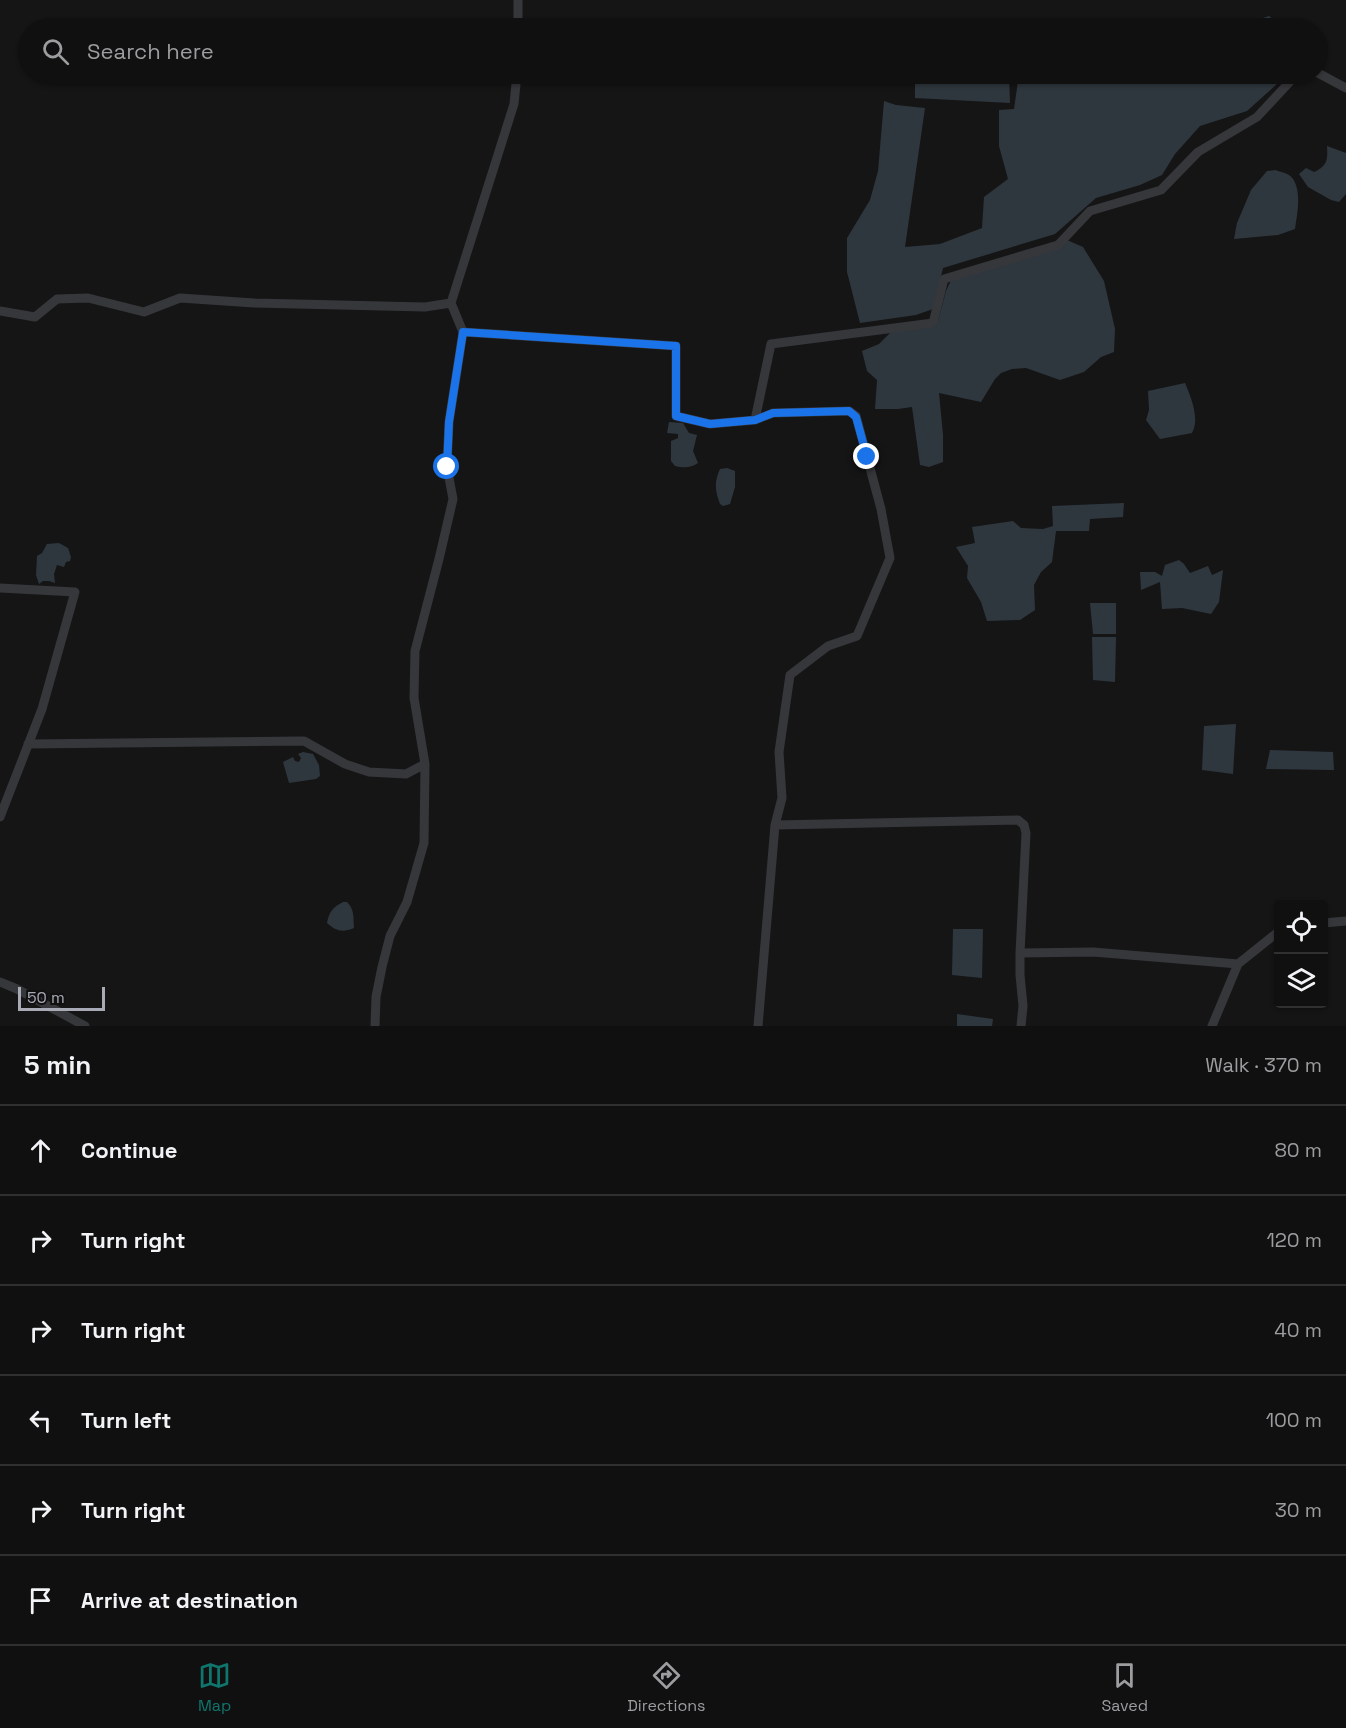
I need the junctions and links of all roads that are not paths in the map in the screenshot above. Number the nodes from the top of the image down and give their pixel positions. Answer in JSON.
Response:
{"nodes":[{"id":1,"x":518,"y":0,"type":"edge"},
{"id":2,"x":518,"y":18,"type":"edge"},
{"id":3,"x":1328,"y":79,"type":"edge"},
{"id":4,"x":516,"y":84,"type":"edge"},
{"id":5,"x":1288,"y":84,"type":"edge"},
{"id":6,"x":1346,"y":88,"type":"edge"},
{"id":7,"x":451,"y":303,"type":"junction"},
{"id":8,"x":0,"y":311,"type":"edge"},
{"id":9,"x":463,"y":332,"type":"junction"},
{"id":10,"x":755,"y":420,"type":"junction"},
{"id":11,"x":0,"y":588,"type":"edge"},
{"id":12,"x":28,"y":744,"type":"junction"},
{"id":13,"x":425,"y":764,"type":"junction"},
{"id":14,"x":0,"y":818,"type":"edge"},
{"id":15,"x":775,"y":825,"type":"junction"},
{"id":16,"x":1346,"y":921,"type":"edge"},
{"id":17,"x":1328,"y":923,"type":"edge"},
{"id":18,"x":1274,"y":935,"type":"edge"},
{"id":19,"x":1020,"y":953,"type":"junction"},
{"id":20,"x":1238,"y":964,"type":"junction"},
{"id":21,"x":0,"y":982,"type":"edge"},
{"id":22,"x":85,"y":1026,"type":"edge"},
{"id":23,"x":375,"y":1026,"type":"edge"},
{"id":24,"x":758,"y":1026,"type":"edge"},
{"id":25,"x":1020,"y":1026,"type":"edge"},
{"id":26,"x":1212,"y":1026,"type":"edge"}],
"edges":[{"from":1,"to":2,"type":"street"},
{"from":3,"to":6,"type":"street"},
{"from":4,"to":7,"type":"street"},
{"from":5,"to":10,"type":"street"},
{"from":7,"to":8,"type":"street"},
{"from":7,"to":9,"type":"street"},
{"from":9,"to":10,"type":"street"},
{"from":9,"to":13,"type":"street"},
{"from":10,"to":15,"type":"street"},
{"from":11,"to":12,"type":"street"},
{"from":12,"to":13,"type":"street"},
{"from":12,"to":14,"type":"street"},
{"from":13,"to":23,"type":"street"},
{"from":15,"to":19,"type":"street"},
{"from":15,"to":24,"type":"street"},
{"from":16,"to":17,"type":"street"},
{"from":18,"to":20,"type":"street"},
{"from":19,"to":20,"type":"street"},
{"from":19,"to":25,"type":"street"},
{"from":20,"to":26,"type":"street"},
{"from":21,"to":22,"type":"street"}]}
